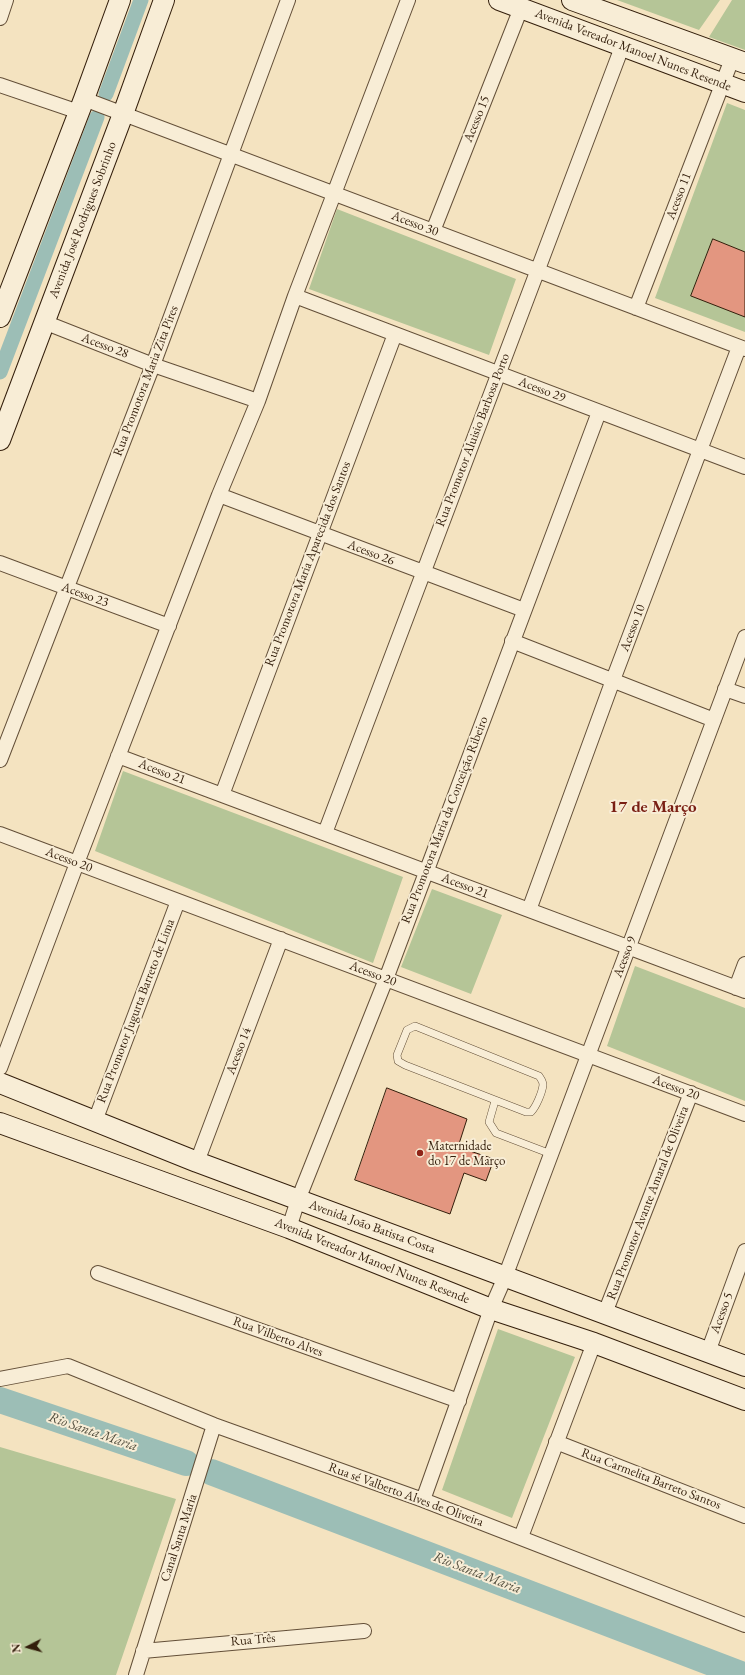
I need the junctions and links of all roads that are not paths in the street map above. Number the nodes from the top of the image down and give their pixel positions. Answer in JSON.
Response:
{"nodes":[{"id":1,"x":6,"y":0,"type":"edge"},
{"id":2,"x":120,"y":0,"type":"edge"},
{"id":3,"x":164,"y":0,"type":"edge"},
{"id":4,"x":288,"y":0,"type":"edge"},
{"id":5,"x":408,"y":0,"type":"edge"},
{"id":6,"x":499,"y":0,"type":"edge"},
{"id":7,"x":572,"y":0,"type":"edge"},
{"id":8,"x":521,"y":8,"type":"junction"},
{"id":9,"x":0,"y":18,"type":"edge"},
{"id":10,"x":622,"y":47,"type":"junction"},
{"id":11,"x":738,"y":61,"type":"edge"},
{"id":12,"x":722,"y":84,"type":"junction"},
{"id":13,"x":0,"y":85,"type":"edge"},
{"id":14,"x":745,"y":92,"type":"edge"},
{"id":15,"x":82,"y":106,"type":"junction"},
{"id":16,"x":123,"y":114,"type":"junction"},
{"id":17,"x":230,"y":154,"type":"junction"},
{"id":18,"x":334,"y":194,"type":"junction"},
{"id":19,"x":433,"y":231,"type":"junction"},
{"id":20,"x":537,"y":270,"type":"junction"},
{"id":21,"x":295,"y":296,"type":"junction"},
{"id":22,"x":636,"y":308,"type":"junction"},
{"id":23,"x":0,"y":317,"type":"edge"},
{"id":24,"x":44,"y":322,"type":"junction"},
{"id":25,"x":395,"y":334,"type":"junction"},
{"id":26,"x":742,"y":348,"type":"edge"},
{"id":27,"x":153,"y":365,"type":"junction"},
{"id":28,"x":498,"y":373,"type":"junction"},
{"id":29,"x":258,"y":401,"type":"junction"},
{"id":30,"x":599,"y":412,"type":"junction"},
{"id":31,"x":0,"y":440,"type":"edge"},
{"id":32,"x":700,"y":450,"type":"junction"},
{"id":33,"x":745,"y":467,"type":"edge"},
{"id":34,"x":219,"y":495,"type":"junction"},
{"id":35,"x":320,"y":534,"type":"junction"},
{"id":36,"x":0,"y":563,"type":"edge"},
{"id":37,"x":423,"y":572,"type":"junction"},
{"id":38,"x":65,"y":588,"type":"junction"},
{"id":39,"x":524,"y":610,"type":"junction"},
{"id":40,"x":169,"y":626,"type":"junction"},
{"id":41,"x":745,"y":637,"type":"edge"},
{"id":42,"x":512,"y":641,"type":"junction"},
{"id":43,"x":613,"y":680,"type":"junction"},
{"id":44,"x":726,"y":689,"type":"junction"},
{"id":45,"x":745,"y":696,"type":"edge"},
{"id":46,"x":714,"y":720,"type":"junction"},
{"id":47,"x":118,"y":756,"type":"junction"},
{"id":48,"x":0,"y":760,"type":"edge"},
{"id":49,"x":222,"y":795,"type":"junction"},
{"id":50,"x":325,"y":833,"type":"junction"},
{"id":51,"x":0,"y":834,"type":"edge"},
{"id":52,"x":77,"y":863,"type":"junction"},
{"id":53,"x":426,"y":871,"type":"junction"},
{"id":54,"x":178,"y":901,"type":"junction"},
{"id":55,"x":529,"y":910,"type":"junction"},
{"id":56,"x":281,"y":939,"type":"junction"},
{"id":57,"x":629,"y":947,"type":"junction"},
{"id":58,"x":745,"y":964,"type":"edge"},
{"id":59,"x":386,"y":979,"type":"junction"},
{"id":60,"x":741,"y":989,"type":"edge"},
{"id":61,"x":588,"y":1055,"type":"junction"},
{"id":62,"x":0,"y":1068,"type":"edge"},
{"id":63,"x":0,"y":1083,"type":"edge"},
{"id":64,"x":691,"y":1094,"type":"junction"},
{"id":65,"x":495,"y":1101,"type":"junction"},
{"id":66,"x":745,"y":1114,"type":"edge"},
{"id":67,"x":95,"y":1121,"type":"junction"},
{"id":68,"x":0,"y":1123,"type":"edge"},
{"id":69,"x":551,"y":1154,"type":"junction"},
{"id":70,"x":197,"y":1162,"type":"junction"},
{"id":71,"x":298,"y":1200,"type":"junction"},
{"id":72,"x":289,"y":1228,"type":"junction"},
{"id":73,"x":745,"y":1251,"type":"edge"},
{"id":74,"x":98,"y":1273,"type":"dead end"},
{"id":75,"x":505,"y":1277,"type":"junction"},
{"id":76,"x":491,"y":1309,"type":"junction"},
{"id":77,"x":605,"y":1313,"type":"junction"},
{"id":78,"x":594,"y":1342,"type":"junction"},
{"id":79,"x":708,"y":1352,"type":"junction"},
{"id":80,"x":745,"y":1366,"type":"edge"},
{"id":81,"x":0,"y":1379,"type":"edge"},
{"id":82,"x":745,"y":1400,"type":"edge"},
{"id":83,"x":459,"y":1402,"type":"junction"},
{"id":84,"x":214,"y":1425,"type":"junction"},
{"id":85,"x":556,"y":1442,"type":"junction"},
{"id":86,"x":423,"y":1500,"type":"junction"},
{"id":87,"x":745,"y":1516,"type":"edge"},
{"id":88,"x":521,"y":1537,"type":"junction"},
{"id":89,"x":745,"y":1625,"type":"edge"},
{"id":90,"x":364,"y":1631,"type":"dead end"},
{"id":91,"x":143,"y":1651,"type":"junction"},
{"id":92,"x":136,"y":1675,"type":"edge"}],
"edges":[{"from":1,"to":9,"type":"street"},
{"from":2,"to":15,"type":"street"},
{"from":3,"to":16,"type":"street","name":"Avenida José Rodrigues Sobrinho"},
{"from":4,"to":17,"type":"street","name":"Rua Promotora Maria Zita Pires"},
{"from":5,"to":18,"type":"street"},
{"from":6,"to":8,"type":"street","name":"Avenida Vereador Manoel Nunes Resende"},
{"from":7,"to":11,"type":"street","name":"Avenida Vereador Manoel Nunes Resende"},
{"from":8,"to":10,"type":"street","name":"Avenida Vereador Manoel Nunes Resende"},
{"from":8,"to":19,"type":"street","name":"Acesso 15"},
{"from":10,"to":12,"type":"street","name":"Avenida Vereador Manoel Nunes Resende"},
{"from":10,"to":20,"type":"street","name":"Rua Promotor Aluisio Barbosa Porto"},
{"from":11,"to":12,"type":"street","name":"Acesso 11"},
{"from":12,"to":14,"type":"street","name":"Avenida Vereador Manoel Nunes Resende"},
{"from":12,"to":22,"type":"street","name":"Acesso 11"},
{"from":13,"to":15,"type":"street","name":"Acesso 30"},
{"from":15,"to":16,"type":"street","name":"Acesso 30"},
{"from":15,"to":23,"type":"street"},
{"from":16,"to":17,"type":"street","name":"Acesso 30"},
{"from":16,"to":24,"type":"street","name":"Avenida José Rodrigues Sobrinho"},
{"from":17,"to":18,"type":"street","name":"Acesso 30"},
{"from":17,"to":27,"type":"street","name":"Rua Promotora Maria Zita Pires"},
{"from":18,"to":19,"type":"street","name":"Acesso 30"},
{"from":18,"to":21,"type":"street"},
{"from":19,"to":20,"type":"street","name":"Acesso 30"},
{"from":20,"to":22,"type":"street","name":"Acesso 30"},
{"from":20,"to":28,"type":"street","name":"Rua Promotor Aluisio Barbosa Porto"},
{"from":21,"to":25,"type":"street","name":"Acesso 29"},
{"from":21,"to":29,"type":"street"},
{"from":22,"to":26,"type":"street","name":"Acesso 30"},
{"from":24,"to":27,"type":"street","name":"Acesso 28"},
{"from":24,"to":31,"type":"street","name":"Avenida José Rodrigues Sobrinho"},
{"from":25,"to":28,"type":"street","name":"Acesso 29"},
{"from":25,"to":35,"type":"street","name":"Rua Promotora Maria Aparecida dos Santos"},
{"from":26,"to":32,"type":"street","name":"Acesso 10"},
{"from":27,"to":29,"type":"street","name":"Acesso 28"},
{"from":27,"to":38,"type":"street","name":"Rua Promotora Maria Zita Pires"},
{"from":28,"to":30,"type":"street","name":"Acesso 29"},
{"from":28,"to":37,"type":"street","name":"Rua Promotor Aluisio Barbosa Porto"},
{"from":29,"to":34,"type":"street"},
{"from":30,"to":32,"type":"street","name":"Acesso 29"},
{"from":30,"to":39,"type":"street","name":"Rua Promotora Maria da Conceição Ribeiro"},
{"from":32,"to":33,"type":"street","name":"Acesso 29"},
{"from":32,"to":43,"type":"street","name":"Acesso 10"},
{"from":34,"to":35,"type":"street","name":"Acesso 26"},
{"from":34,"to":40,"type":"street"},
{"from":35,"to":37,"type":"street","name":"Acesso 26"},
{"from":35,"to":49,"type":"street","name":"Rua Promotora Maria Aparecida dos Santos"},
{"from":36,"to":38,"type":"street","name":"Acesso 23"},
{"from":37,"to":39,"type":"street","name":"Acesso 26"},
{"from":37,"to":50,"type":"street","name":"Rua Promotor Aluisio Barbosa Porto"},
{"from":38,"to":40,"type":"street","name":"Acesso 23"},
{"from":38,"to":48,"type":"street","name":"Rua Promotora Maria Zita Pires"},
{"from":39,"to":42,"type":"street","name":"Rua Promotora Maria da Conceição Ribeiro"},
{"from":40,"to":47,"type":"street"},
{"from":41,"to":44,"type":"street","name":"Acesso 9"},
{"from":42,"to":43,"type":"street"},
{"from":42,"to":53,"type":"street","name":"Rua Promotora Maria da Conceição Ribeiro"},
{"from":43,"to":46,"type":"street"},
{"from":43,"to":55,"type":"street","name":"Acesso 10"},
{"from":44,"to":45,"type":"street"},
{"from":44,"to":46,"type":"street","name":"Acesso 9"},
{"from":46,"to":57,"type":"street","name":"Acesso 9"},
{"from":47,"to":49,"type":"street","name":"Acesso 21"},
{"from":47,"to":52,"type":"street"},
{"from":49,"to":50,"type":"street","name":"Acesso 21"},
{"from":50,"to":53,"type":"street","name":"Acesso 21"},
{"from":51,"to":52,"type":"street","name":"Acesso 20"},
{"from":52,"to":54,"type":"street","name":"Acesso 20"},
{"from":52,"to":62,"type":"street"},
{"from":53,"to":55,"type":"street","name":"Acesso 21"},
{"from":53,"to":59,"type":"street","name":"Rua Promotora Maria da Conceição Ribeiro"},
{"from":54,"to":56,"type":"street","name":"Acesso 20"},
{"from":54,"to":67,"type":"street","name":"Rua Promotor Jugurta Barreto de Lima"},
{"from":55,"to":57,"type":"street","name":"Acesso 21"},
{"from":56,"to":59,"type":"street","name":"Acesso 20"},
{"from":56,"to":70,"type":"street","name":"Acesso 14"},
{"from":57,"to":60,"type":"street","name":"Acesso 21"},
{"from":57,"to":61,"type":"street","name":"Acesso 9"},
{"from":58,"to":60,"type":"street"},
{"from":59,"to":61,"type":"street","name":"Acesso 20"},
{"from":59,"to":71,"type":"street","name":"Rua Promotora Maria da Conceição Ribeiro"},
{"from":61,"to":64,"type":"street","name":"Acesso 20"},
{"from":61,"to":69,"type":"street","name":"Acesso 9"},
{"from":63,"to":67,"type":"street","name":"Avenida João Batista Costa"},
{"from":64,"to":66,"type":"street","name":"Acesso 20"},
{"from":64,"to":77,"type":"street","name":"Rua Promotor Avante Amaral de Oliveira"},
{"from":65,"to":65,"type":"lane"},
{"from":65,"to":69,"type":"lane"},
{"from":67,"to":70,"type":"street","name":"Avenida João Batista Costa"},
{"from":68,"to":72,"type":"street","name":"Avenida Vereador Manoel Nunes Resende"},
{"from":69,"to":75,"type":"street","name":"Acesso 9"},
{"from":70,"to":71,"type":"street","name":"Avenida João Batista Costa"},
{"from":71,"to":72,"type":"street","name":"Rua Promotora Maria da Conceição Ribeiro"},
{"from":71,"to":75,"type":"street","name":"Avenida João Batista Costa"},
{"from":72,"to":76,"type":"street","name":"Avenida Vereador Manoel Nunes Resende"},
{"from":73,"to":79,"type":"street","name":"Acesso 5"},
{"from":74,"to":83,"type":"street","name":"Rua Vilberto Alves"},
{"from":75,"to":76,"type":"street","name":"Acesso 9"},
{"from":75,"to":77,"type":"street","name":"Avenida João Batista Costa"},
{"from":76,"to":78,"type":"street","name":"Avenida Vereador Manoel Nunes Resende"},
{"from":76,"to":83,"type":"street","name":"Acesso 9"},
{"from":77,"to":79,"type":"street","name":"Avenida João Batista Costa"},
{"from":78,"to":82,"type":"street","name":"Avenida Vereador Manoel Nunes Resende"},
{"from":78,"to":85,"type":"street"},
{"from":79,"to":80,"type":"street","name":"Avenida João Batista Costa"},
{"from":81,"to":84,"type":"street","name":"Rua sé Valberto Alves de Oliveira"},
{"from":83,"to":86,"type":"street","name":"Acesso 9"},
{"from":84,"to":86,"type":"street","name":"Rua sé Valberto Alves de Oliveira"},
{"from":84,"to":91,"type":"street","name":"Canal Santa Maria"},
{"from":85,"to":87,"type":"street","name":"Rua Carmelita Barreto Santos"},
{"from":85,"to":88,"type":"street"},
{"from":86,"to":88,"type":"street","name":"Rua sé Valberto Alves de Oliveira"},
{"from":88,"to":89,"type":"street","name":"Rua sé Valberto Alves de Oliveira"},
{"from":90,"to":91,"type":"street","name":"Rua Três"},
{"from":91,"to":92,"type":"street","name":"Canal Santa Maria"}]}
